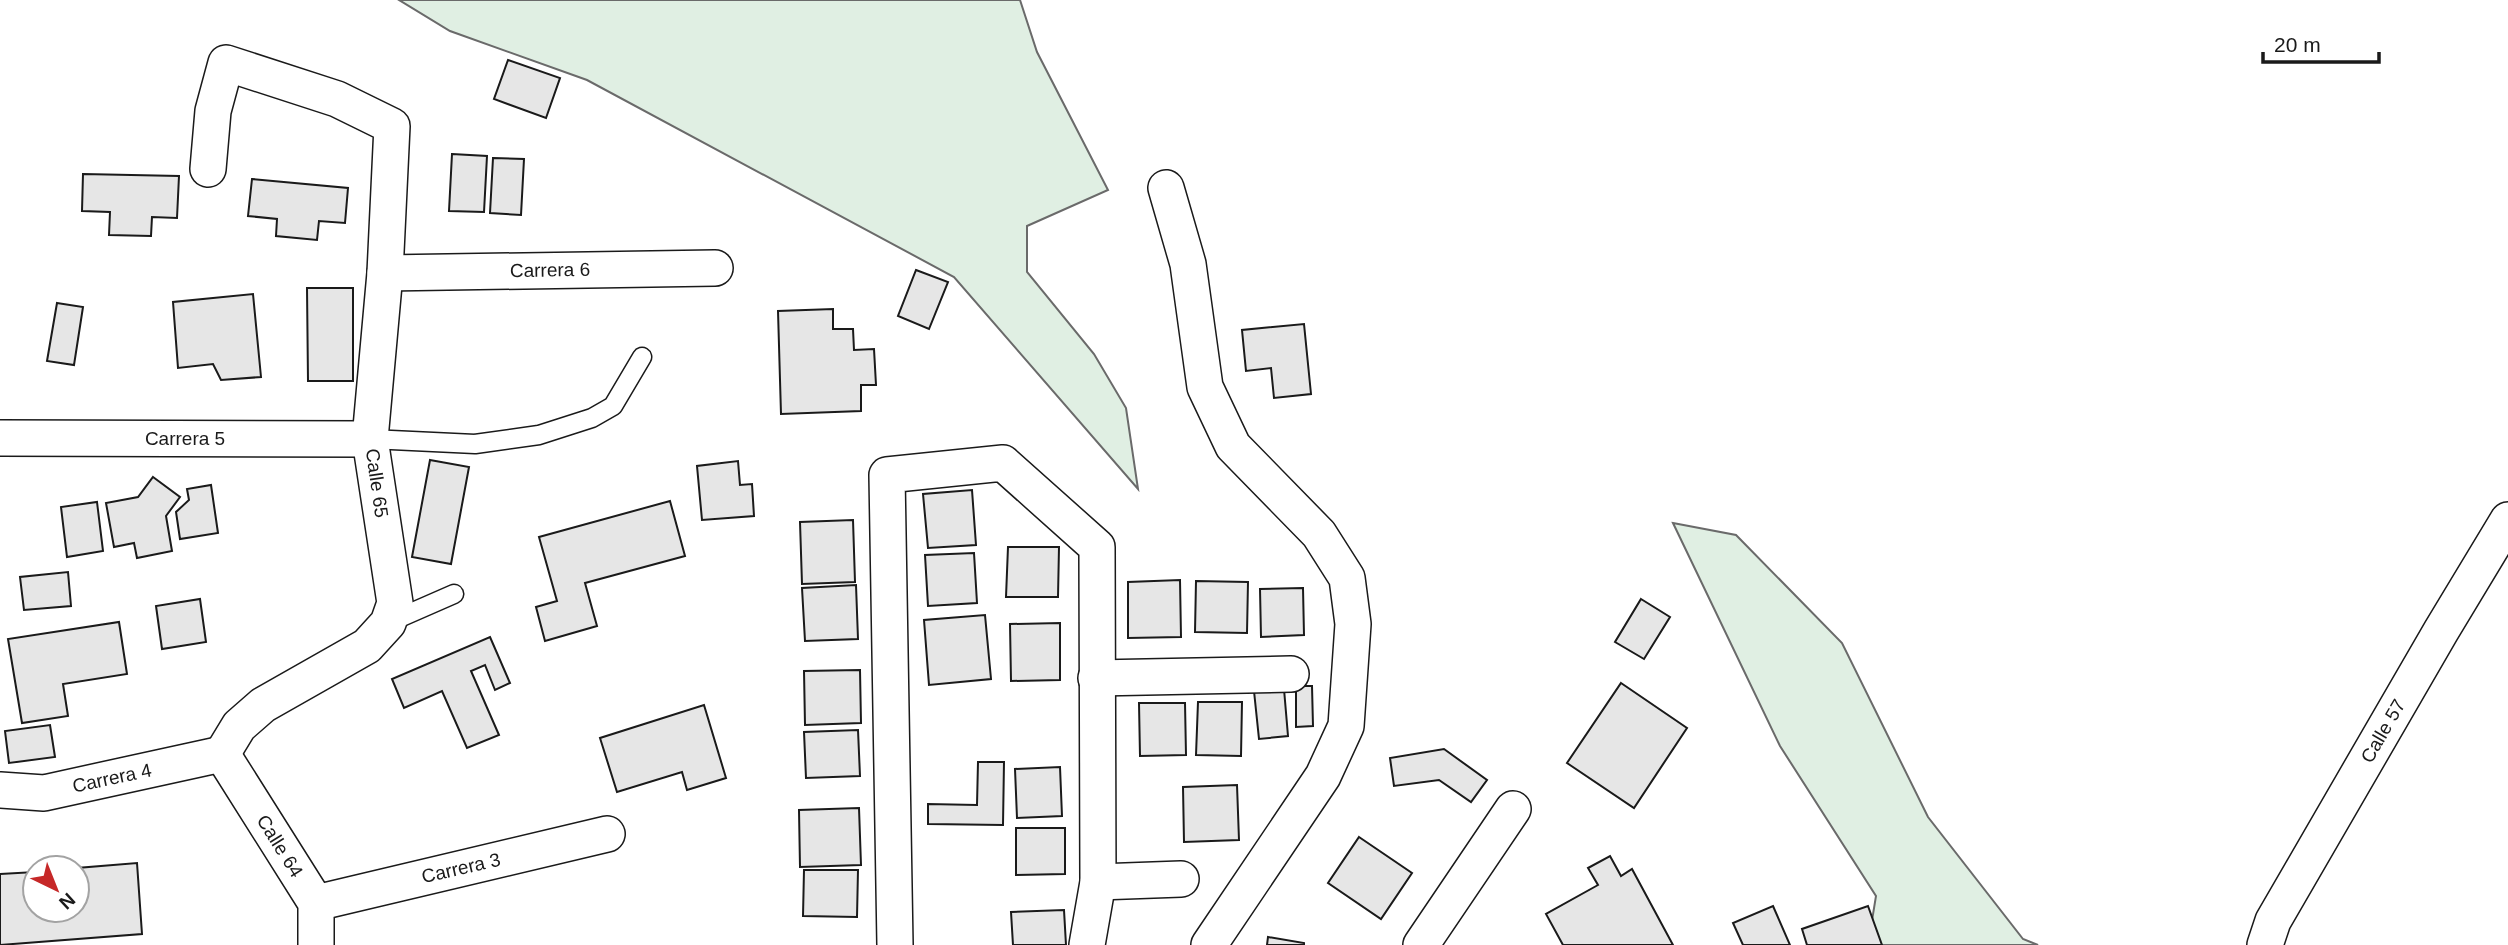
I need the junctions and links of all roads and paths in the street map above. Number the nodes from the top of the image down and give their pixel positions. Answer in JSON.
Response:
{"nodes":[{"id":1,"x":208,"y":169,"type":"dead end"},
{"id":2,"x":1166,"y":188,"type":"dead end"},
{"id":3,"x":715,"y":268,"type":"dead end"},
{"id":4,"x":384,"y":273,"type":"junction"},
{"id":5,"x":642,"y":357,"type":"dead end"},
{"id":6,"x":0,"y":438,"type":"edge"},
{"id":7,"x":370,"y":439,"type":"junction"},
{"id":8,"x":2508,"y":520,"type":"edge"},
{"id":9,"x":454,"y":594,"type":"dead end"},
{"id":10,"x":388,"y":623,"type":"junction"},
{"id":11,"x":1291,"y":674,"type":"dead end"},
{"id":12,"x":1096,"y":678,"type":"junction"},
{"id":13,"x":222,"y":754,"type":"junction"},
{"id":14,"x":0,"y":790,"type":"edge"},
{"id":15,"x":1513,"y":809,"type":"dead end"},
{"id":16,"x":607,"y":834,"type":"dead end"},
{"id":17,"x":1181,"y":879,"type":"dead end"},
{"id":18,"x":1098,"y":882,"type":"junction"},
{"id":19,"x":316,"y":903,"type":"junction"},
{"id":20,"x":316,"y":945,"type":"edge"},
{"id":21,"x":895,"y":945,"type":"edge"},
{"id":22,"x":1087,"y":945,"type":"edge"},
{"id":23,"x":1209,"y":945,"type":"edge"},
{"id":24,"x":1421,"y":945,"type":"edge"},
{"id":25,"x":2264,"y":945,"type":"edge"}],
"edges":[{"from":1,"to":4,"type":"street","name":"Calle 65"},
{"from":2,"to":23,"type":"street"},
{"from":3,"to":4,"type":"street","name":"Carrera 6"},
{"from":4,"to":7,"type":"street","name":"Calle 65"},
{"from":5,"to":7,"type":"lane"},
{"from":6,"to":7,"type":"street","name":"Carrera 5"},
{"from":7,"to":10,"type":"street","name":"Calle 65"},
{"from":8,"to":25,"type":"street","name":"Calle 57"},
{"from":9,"to":10,"type":"lane"},
{"from":10,"to":13,"type":"street"},
{"from":11,"to":12,"type":"street"},
{"from":12,"to":18,"type":"street"},
{"from":12,"to":21,"type":"street"},
{"from":13,"to":14,"type":"street","name":"Carrera 4"},
{"from":13,"to":19,"type":"street","name":"Calle 64"},
{"from":15,"to":24,"type":"street"},
{"from":16,"to":19,"type":"street","name":"Carrera 3"},
{"from":17,"to":18,"type":"street"},
{"from":18,"to":22,"type":"street"},
{"from":19,"to":20,"type":"street"}]}
